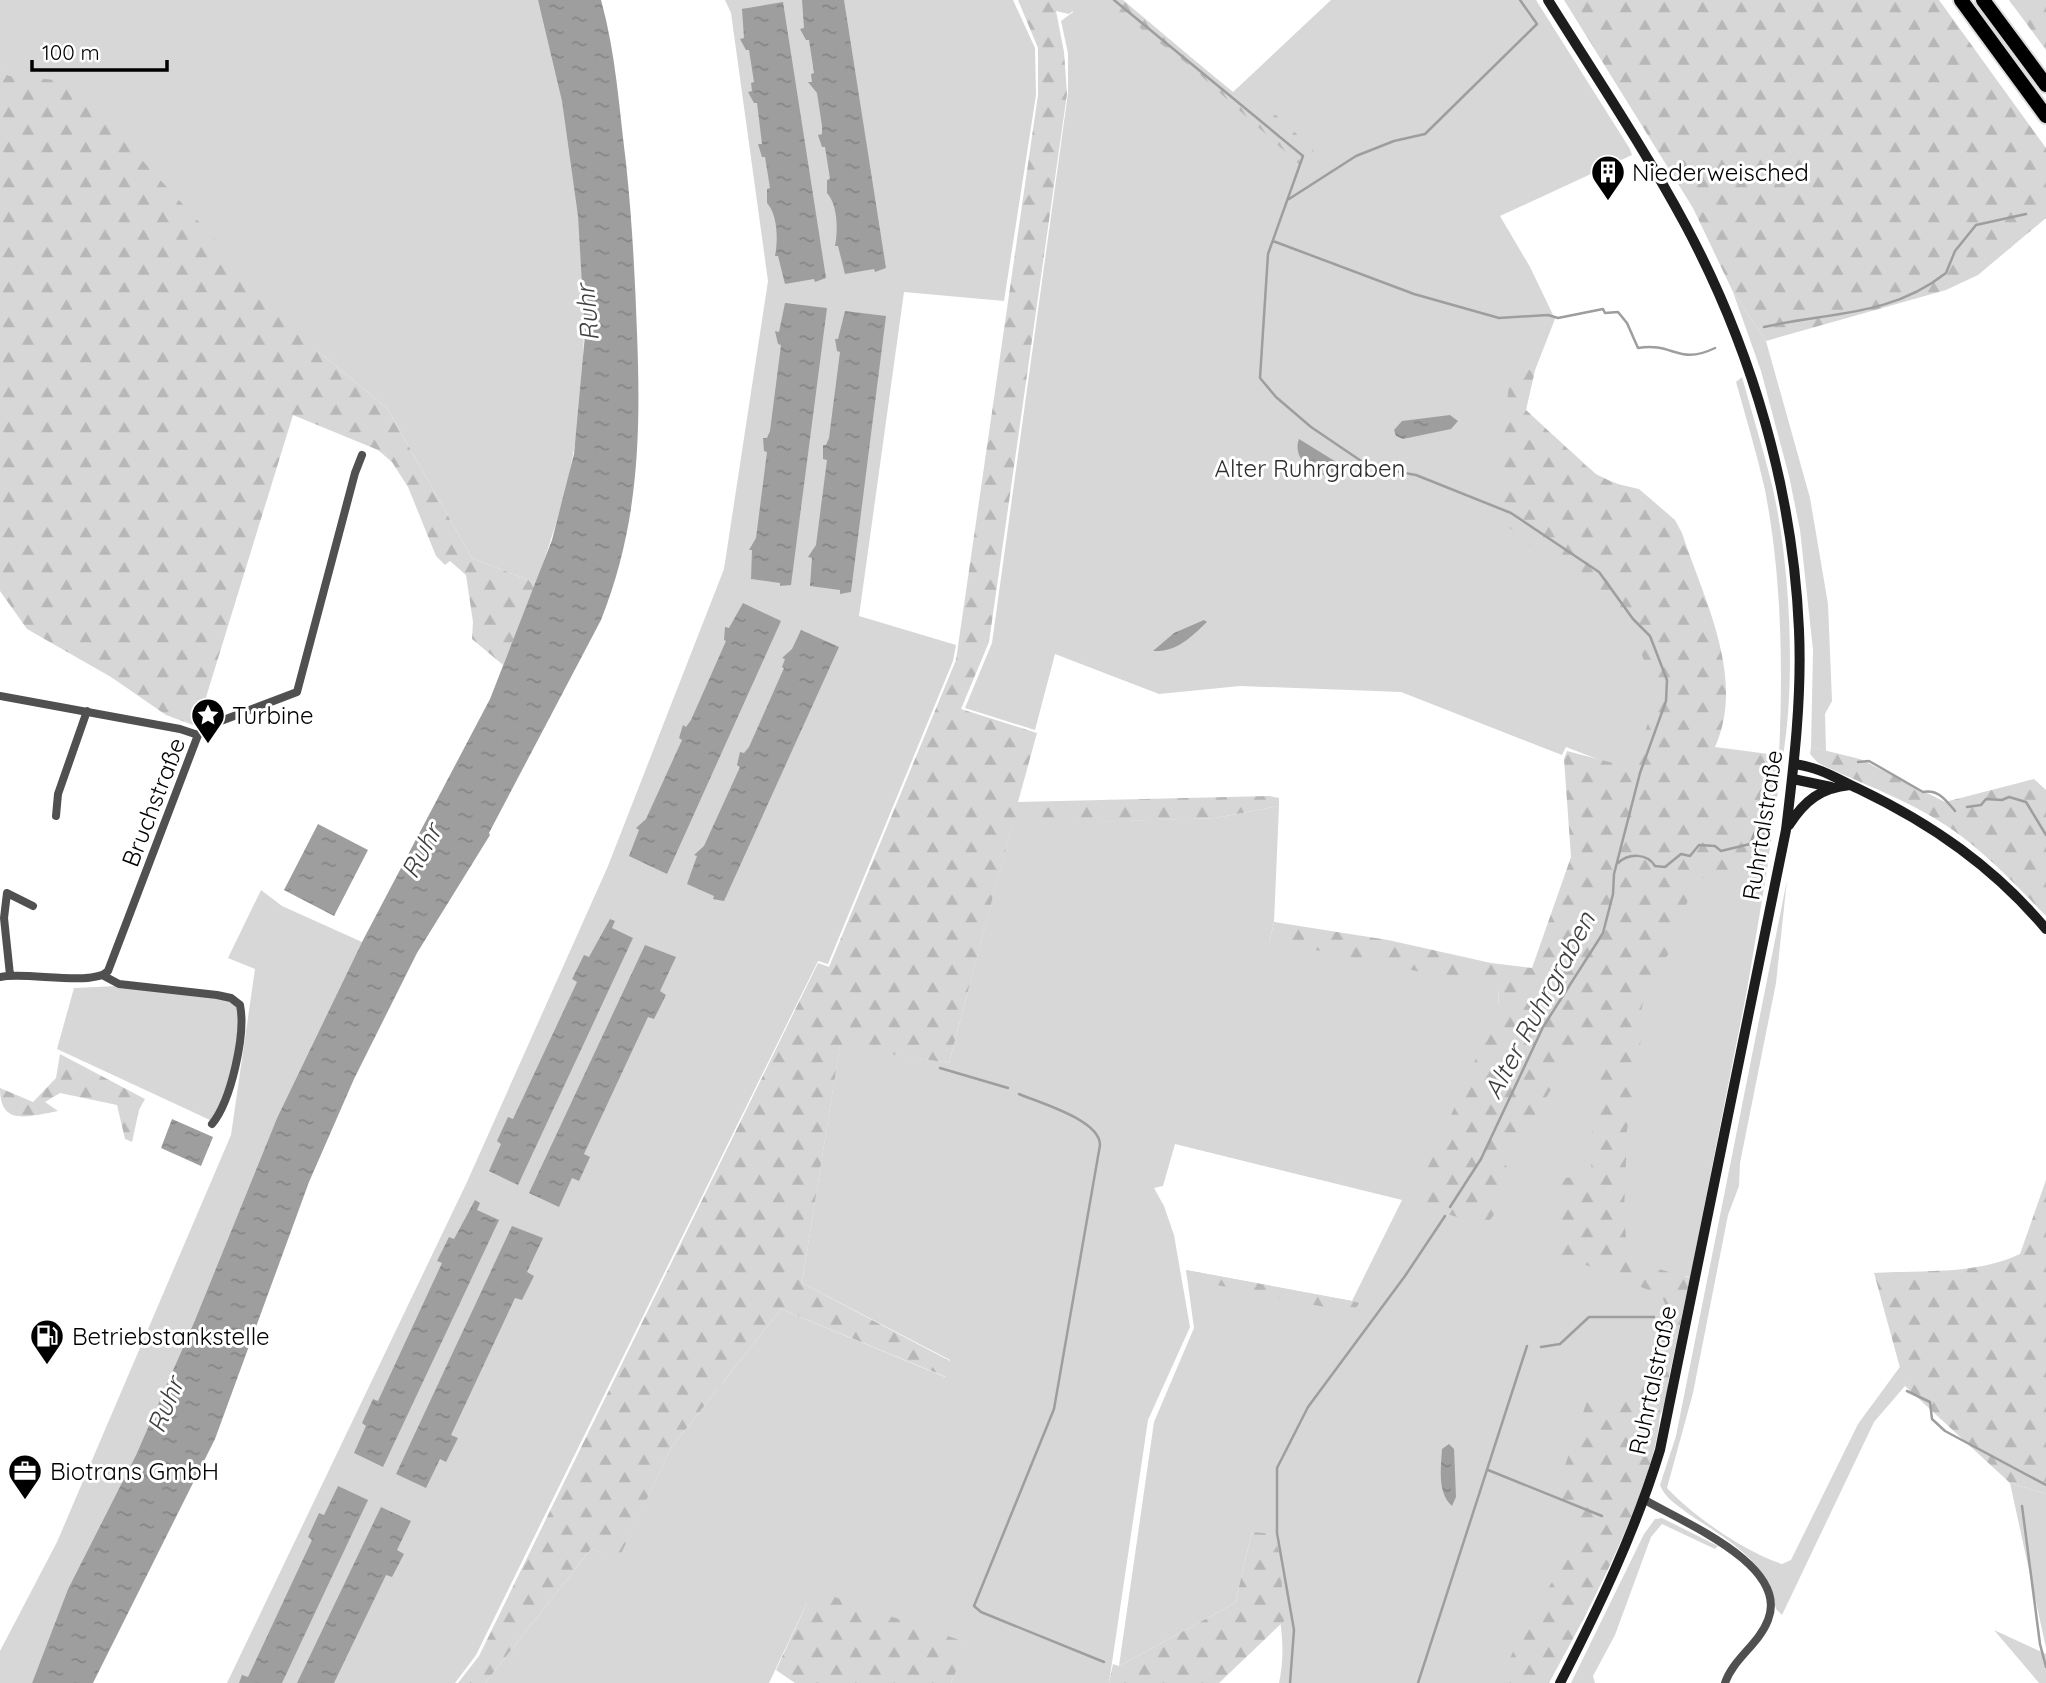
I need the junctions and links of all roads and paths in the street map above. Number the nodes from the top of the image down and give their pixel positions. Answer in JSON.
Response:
{"nodes":[{"id":1,"x":1548,"y":0,"type":"edge"},
{"id":2,"x":1961,"y":0,"type":"edge"},
{"id":3,"x":1983,"y":0,"type":"edge"},
{"id":4,"x":2046,"y":85,"type":"edge"},
{"id":5,"x":2046,"y":116,"type":"edge"},
{"id":6,"x":362,"y":455,"type":"dead end"},
{"id":7,"x":0,"y":696,"type":"edge"},
{"id":8,"x":87,"y":711,"type":"junction"},
{"id":9,"x":198,"y":735,"type":"junction"},
{"id":10,"x":1795,"y":764,"type":"junction"},
{"id":11,"x":1793,"y":779,"type":"junction"},
{"id":12,"x":1850,"y":785,"type":"junction"},
{"id":13,"x":1833,"y":787,"type":"junction"},
{"id":14,"x":56,"y":817,"type":"dead end"},
{"id":15,"x":1786,"y":830,"type":"junction"},
{"id":16,"x":3,"y":891,"type":"edge"},
{"id":17,"x":33,"y":906,"type":"dead end"},
{"id":18,"x":2046,"y":929,"type":"edge"},
{"id":19,"x":10,"y":975,"type":"junction"},
{"id":20,"x":104,"y":976,"type":"junction"},
{"id":21,"x":0,"y":977,"type":"edge"},
{"id":22,"x":212,"y":1124,"type":"dead end"},
{"id":23,"x":1645,"y":1500,"type":"junction"},
{"id":24,"x":1560,"y":1683,"type":"edge"},
{"id":25,"x":1725,"y":1683,"type":"edge"}],
"edges":[{"from":1,"to":10,"type":"main road","name":"Ruhrtalstraße"},
{"from":2,"to":5,"type":"highway"},
{"from":3,"to":4,"type":"highway"},
{"from":6,"to":9,"type":"street","name":"Bruchstraße"},
{"from":7,"to":8,"type":"street"},
{"from":8,"to":9,"type":"street"},
{"from":8,"to":14,"type":"street"},
{"from":9,"to":20,"type":"street","name":"Bruchstraße"},
{"from":10,"to":11,"type":"main road","name":"Ruhrtalstraße"},
{"from":10,"to":12,"type":"main road"},
{"from":11,"to":13,"type":"main road"},
{"from":11,"to":15,"type":"main road","name":"Ruhrtalstraße"},
{"from":12,"to":13,"type":"main road"},
{"from":12,"to":18,"type":"main road"},
{"from":13,"to":15,"type":"main road"},
{"from":15,"to":23,"type":"main road","name":"Ruhrtalstraße"},
{"from":16,"to":17,"type":"street"},
{"from":16,"to":19,"type":"street"},
{"from":19,"to":20,"type":"street"},
{"from":19,"to":21,"type":"street"},
{"from":20,"to":22,"type":"street"},
{"from":23,"to":24,"type":"main road","name":"Ruhrtalstraße"},
{"from":23,"to":25,"type":"street"}]}
